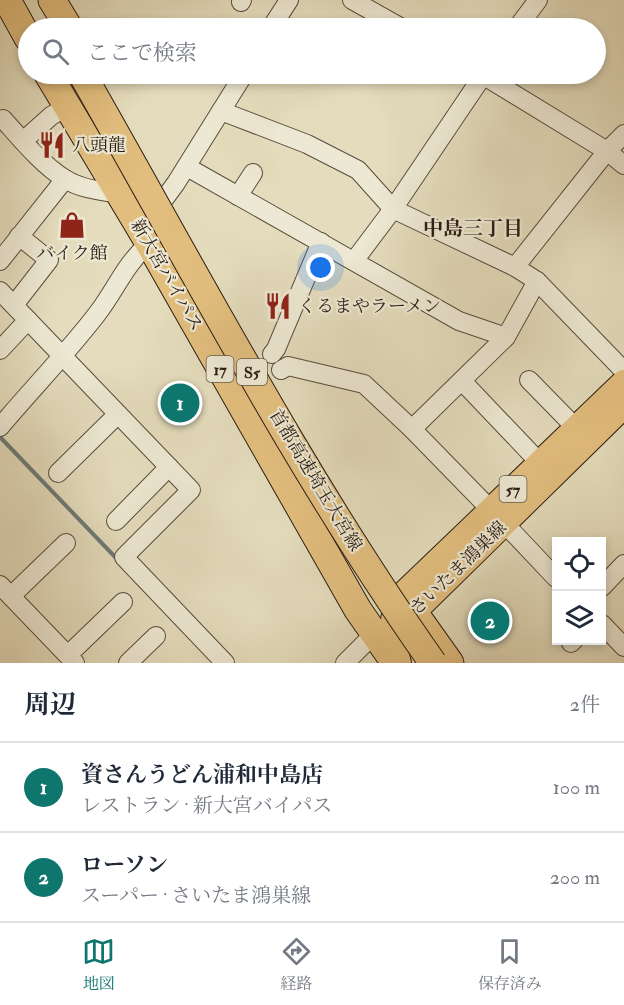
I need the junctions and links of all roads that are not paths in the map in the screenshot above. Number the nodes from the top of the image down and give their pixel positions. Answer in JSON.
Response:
{"nodes":[{"id":1,"x":7,"y":0,"type":"edge"},
{"id":2,"x":20,"y":0,"type":"edge"},
{"id":3,"x":41,"y":0,"type":"edge"},
{"id":4,"x":52,"y":0,"type":"edge"},
{"id":5,"x":289,"y":0,"type":"edge"},
{"id":6,"x":352,"y":0,"type":"edge"},
{"id":7,"x":538,"y":0,"type":"edge"},
{"id":8,"x":30,"y":18,"type":"edge"},
{"id":9,"x":51,"y":18,"type":"edge"},
{"id":10,"x":63,"y":18,"type":"edge"},
{"id":11,"x":277,"y":18,"type":"edge"},
{"id":12,"x":384,"y":18,"type":"edge"},
{"id":13,"x":524,"y":18,"type":"edge"},
{"id":14,"x":18,"y":20,"type":"edge"},
{"id":15,"x":54,"y":84,"type":"edge"},
{"id":16,"x":68,"y":84,"type":"edge"},
{"id":17,"x":88,"y":84,"type":"edge"},
{"id":18,"x":100,"y":84,"type":"edge"},
{"id":19,"x":238,"y":84,"type":"edge"},
{"id":20,"x":476,"y":84,"type":"edge"},
{"id":21,"x":499,"y":84,"type":"edge"},
{"id":22,"x":67,"y":106,"type":"junction"},
{"id":23,"x":221,"y":111,"type":"junction"},
{"id":24,"x":3,"y":119,"type":"dead end"},
{"id":25,"x":624,"y":134,"type":"edge"},
{"id":26,"x":23,"y":141,"type":"junction"},
{"id":27,"x":607,"y":151,"type":"junction"},
{"id":28,"x":624,"y":165,"type":"edge"},
{"id":29,"x":187,"y":167,"type":"junction"},
{"id":30,"x":253,"y":173,"type":"dead end"},
{"id":31,"x":65,"y":179,"type":"junction"},
{"id":32,"x":120,"y":194,"type":"junction"},
{"id":33,"x":238,"y":196,"type":"junction"},
{"id":34,"x":165,"y":198,"type":"junction"},
{"id":35,"x":393,"y":209,"type":"junction"},
{"id":36,"x":19,"y":236,"type":"junction"},
{"id":37,"x":321,"y":242,"type":"junction"},
{"id":38,"x":148,"y":243,"type":"junction"},
{"id":39,"x":0,"y":261,"type":"edge"},
{"id":40,"x":354,"y":261,"type":"junction"},
{"id":41,"x":514,"y":267,"type":"junction"},
{"id":42,"x":537,"y":281,"type":"junction"},
{"id":43,"x":0,"y":291,"type":"edge"},
{"id":44,"x":14,"y":305,"type":"junction"},
{"id":45,"x":28,"y":320,"type":"junction"},
{"id":46,"x":506,"y":337,"type":"junction"},
{"id":47,"x":0,"y":350,"type":"edge"},
{"id":48,"x":62,"y":355,"type":"junction"},
{"id":49,"x":624,"y":371,"type":"edge"},
{"id":50,"x":529,"y":380,"type":"dead end"},
{"id":51,"x":462,"y":381,"type":"junction"},
{"id":52,"x":624,"y":382,"type":"edge"},
{"id":53,"x":624,"y":406,"type":"edge"},
{"id":54,"x":118,"y":414,"type":"junction"},
{"id":55,"x":0,"y":427,"type":"edge"},
{"id":56,"x":576,"y":428,"type":"junction"},
{"id":57,"x":412,"y":429,"type":"junction"},
{"id":58,"x":540,"y":463,"type":"junction"},
{"id":59,"x":169,"y":467,"type":"junction"},
{"id":60,"x":58,"y":473,"type":"dead end"},
{"id":61,"x":497,"y":517,"type":"junction"},
{"id":62,"x":116,"y":521,"type":"dead end"},
{"id":63,"x":66,"y":543,"type":"dead end"},
{"id":64,"x":624,"y":564,"type":"edge"},
{"id":65,"x":552,"y":574,"type":"edge"},
{"id":66,"x":606,"y":583,"type":"edge"},
{"id":67,"x":5,"y":591,"type":"edge"},
{"id":68,"x":123,"y":602,"type":"dead end"},
{"id":69,"x":396,"y":615,"type":"junction"},
{"id":70,"x":606,"y":628,"type":"edge"},
{"id":71,"x":156,"y":636,"type":"dead end"},
{"id":72,"x":624,"y":646,"type":"edge"},
{"id":73,"x":71,"y":659,"type":"edge"},
{"id":74,"x":128,"y":663,"type":"edge"},
{"id":75,"x":225,"y":663,"type":"edge"},
{"id":76,"x":345,"y":663,"type":"edge"},
{"id":77,"x":397,"y":663,"type":"edge"},
{"id":78,"x":412,"y":663,"type":"edge"},
{"id":79,"x":433,"y":663,"type":"edge"},
{"id":80,"x":450,"y":663,"type":"edge"}],
"edges":[{"from":1,"to":14,"type":"highway"},
{"from":2,"to":8,"type":"highway"},
{"from":3,"to":9,"type":"highway"},
{"from":4,"to":10,"type":"highway"},
{"from":5,"to":11,"type":"street"},
{"from":6,"to":12,"type":"street"},
{"from":7,"to":13,"type":"street"},
{"from":15,"to":22,"type":"highway","name":"新大宮バイパス","number":"17"},
{"from":16,"to":78,"type":"highway","name":"首都高速埼玉大宮線","number":"S5"},
{"from":17,"to":79,"type":"highway","name":"首都高速埼玉大宮線","number":"S5","bridge":true},
{"from":18,"to":34,"type":"highway","name":"新大宮バイパス","number":"17"},
{"from":19,"to":23,"type":"street"},
{"from":20,"to":35,"type":"street"},
{"from":21,"to":27,"type":"street"},
{"from":22,"to":26,"type":"street"},
{"from":22,"to":32,"type":"highway","name":"新大宮バイパス","number":"17"},
{"from":23,"to":29,"type":"street"},
{"from":23,"to":35,"type":"street"},
{"from":24,"to":26,"type":"street"},
{"from":25,"to":27,"type":"street"},
{"from":26,"to":31,"type":"street"},
{"from":27,"to":28,"type":"street"},
{"from":27,"to":41,"type":"street"},
{"from":29,"to":33,"type":"street"},
{"from":29,"to":34,"type":"street"},
{"from":30,"to":33,"type":"street"},
{"from":31,"to":32,"type":"street"},
{"from":31,"to":36,"type":"street"},
{"from":32,"to":38,"type":"highway","name":"新大宮バイパス","number":"17"},
{"from":33,"to":37,"type":"street"},
{"from":34,"to":69,"type":"highway","name":"新大宮バイパス","number":"17"},
{"from":35,"to":40,"type":"street"},
{"from":35,"to":41,"type":"street"},
{"from":36,"to":39,"type":"street"},
{"from":36,"to":44,"type":"street"},
{"from":37,"to":40,"type":"street"},
{"from":37,"to":57,"type":"street"},
{"from":38,"to":48,"type":"street"},
{"from":38,"to":69,"type":"highway","name":"新大宮バイパス","number":"17"},
{"from":40,"to":46,"type":"street"},
{"from":41,"to":42,"type":"street"},
{"from":42,"to":46,"type":"street"},
{"from":42,"to":49,"type":"street"},
{"from":43,"to":44,"type":"street"},
{"from":44,"to":45,"type":"street"},
{"from":45,"to":47,"type":"street"},
{"from":45,"to":48,"type":"street"},
{"from":46,"to":51,"type":"street"},
{"from":48,"to":54,"type":"street"},
{"from":48,"to":55,"type":"street"},
{"from":50,"to":56,"type":"street"},
{"from":51,"to":57,"type":"street"},
{"from":51,"to":58,"type":"street"},
{"from":52,"to":56,"type":"main road","name":"さいたま鴻巣線","number":"57"},
{"from":53,"to":61,"type":"main road","name":"さいたま鴻巣線","number":"57"},
{"from":54,"to":59,"type":"street"},
{"from":54,"to":60,"type":"street"},
{"from":56,"to":58,"type":"main road","name":"さいたま鴻巣線","number":"57"},
{"from":57,"to":61,"type":"street"},
{"from":58,"to":61,"type":"main road","name":"さいたま鴻巣線","number":"57"},
{"from":59,"to":62,"type":"street"},
{"from":59,"to":75,"type":"street"},
{"from":61,"to":65,"type":"street"},
{"from":61,"to":69,"type":"main road","name":"さいたま鴻巣線","number":"57"},
{"from":63,"to":67,"type":"street"},
{"from":64,"to":66,"type":"street"},
{"from":67,"to":73,"type":"street"},
{"from":68,"to":73,"type":"street"},
{"from":69,"to":76,"type":"street"},
{"from":69,"to":77,"type":"highway","name":"新大宮バイパス","number":"17"},
{"from":69,"to":80,"type":"highway","number":"17"},
{"from":70,"to":72,"type":"street"},
{"from":71,"to":74,"type":"street"}]}
